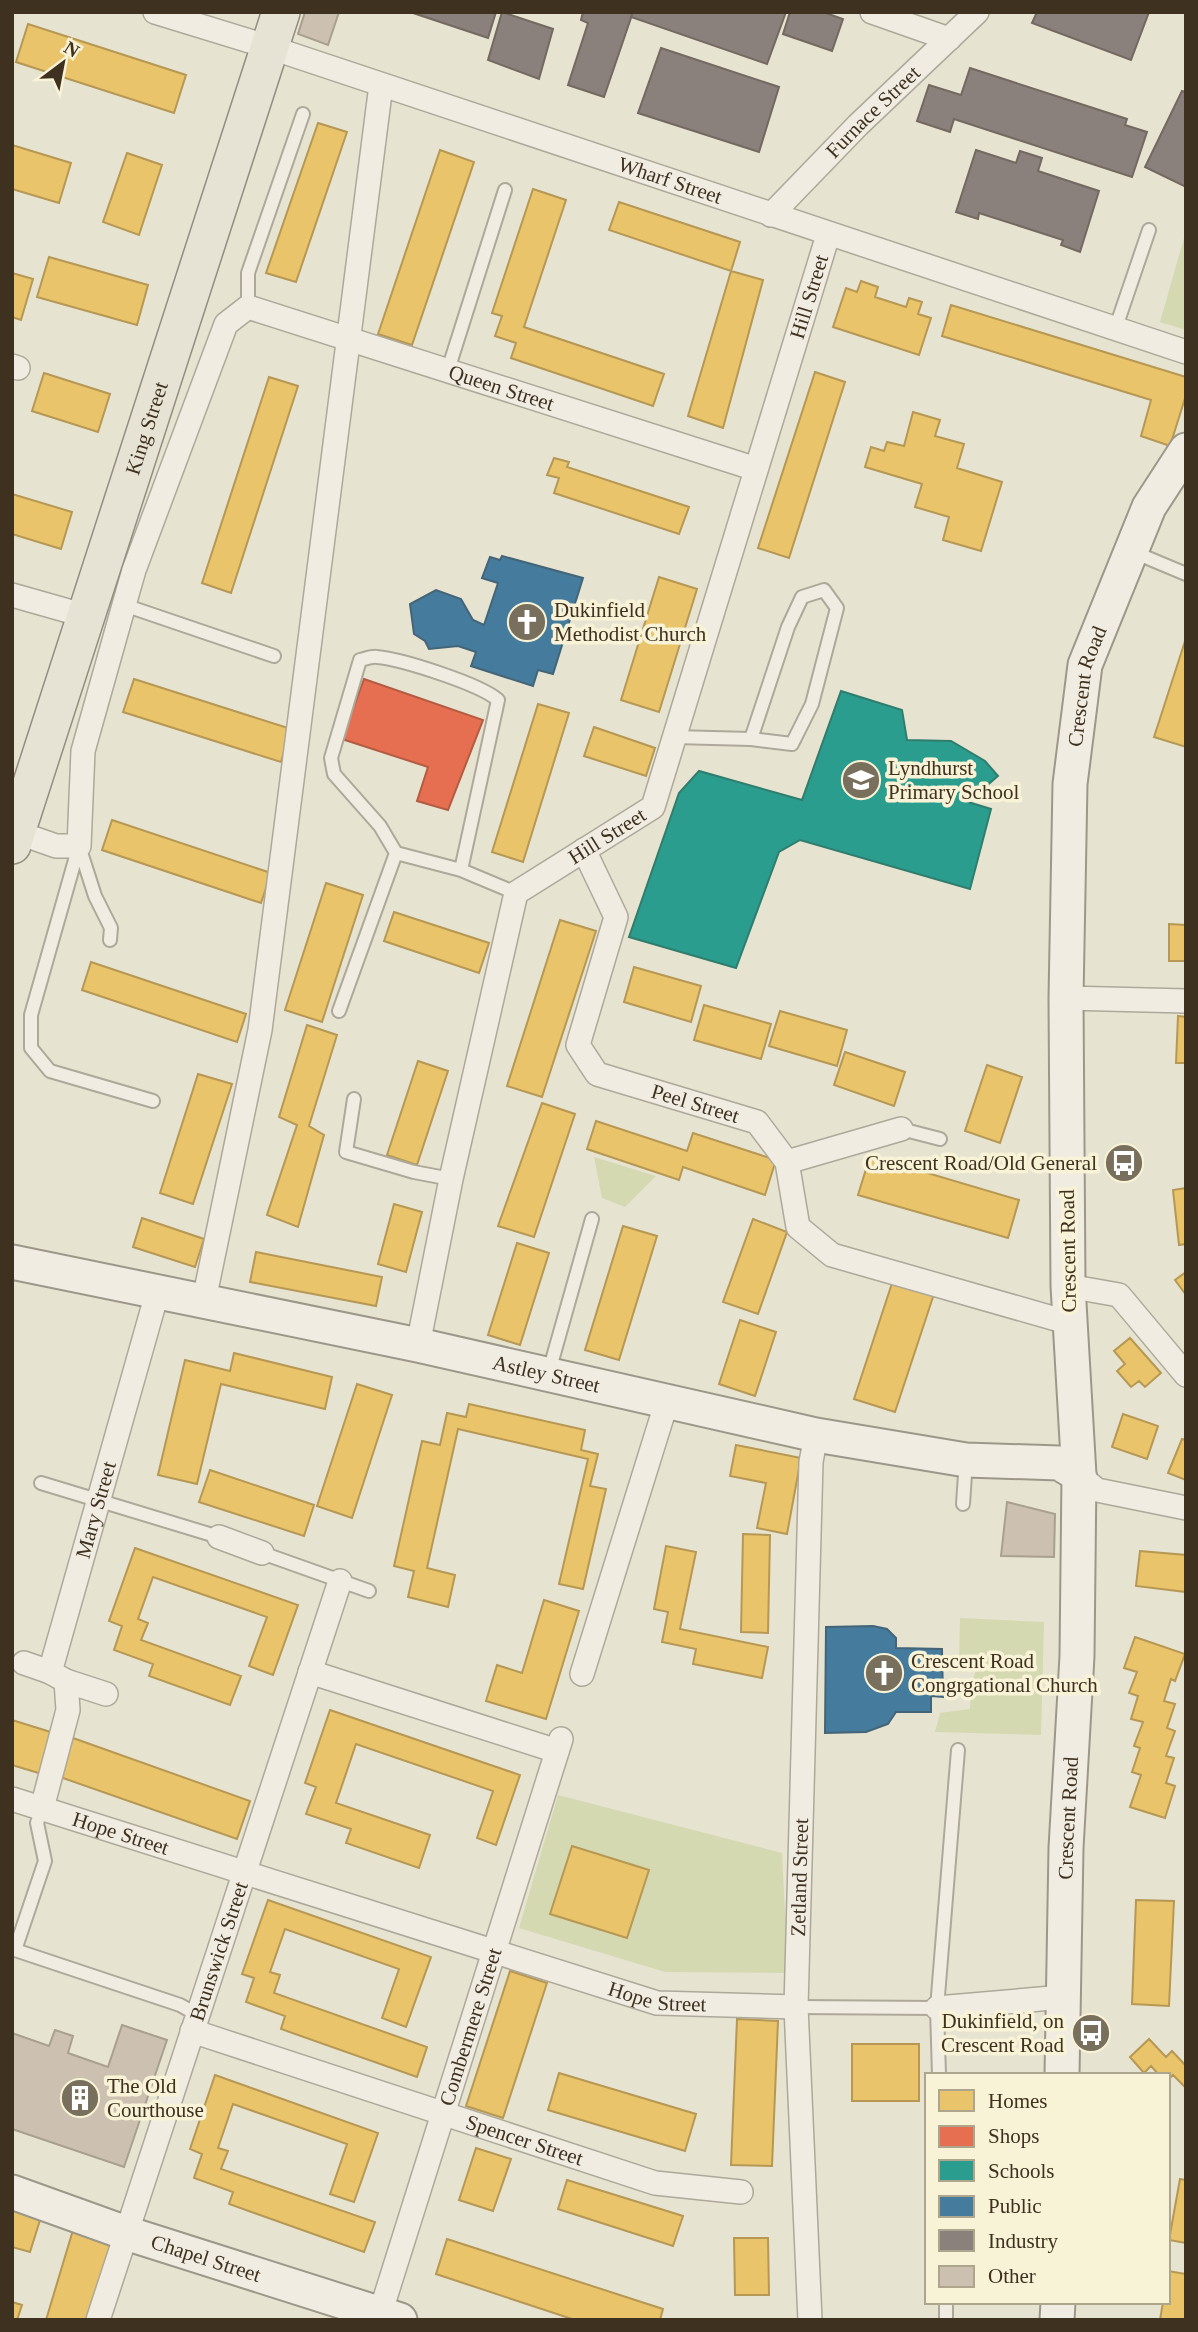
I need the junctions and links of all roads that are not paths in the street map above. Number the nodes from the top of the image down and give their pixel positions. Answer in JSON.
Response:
{"nodes":[{"id":1,"x":155,"y":12,"type":"edge"},
{"id":2,"x":281,"y":12,"type":"edge"},
{"id":3,"x":872,"y":12,"type":"edge"},
{"id":4,"x":977,"y":12,"type":"edge"},
{"id":5,"x":949,"y":39,"type":"junction"},
{"id":6,"x":269,"y":47,"type":"junction"},
{"id":7,"x":381,"y":85,"type":"junction"},
{"id":8,"x":303,"y":114,"type":"dead end"},
{"id":9,"x":505,"y":190,"type":"dead end"},
{"id":10,"x":771,"y":215,"type":"junction"},
{"id":11,"x":1149,"y":229,"type":"dead end"},
{"id":12,"x":828,"y":234,"type":"junction"},
{"id":13,"x":248,"y":307,"type":"junction"},
{"id":14,"x":1116,"y":327,"type":"junction"},
{"id":15,"x":348,"y":338,"type":"junction"},
{"id":16,"x":1186,"y":352,"type":"edge"},
{"id":17,"x":448,"y":370,"type":"junction"},
{"id":18,"x":1186,"y":450,"type":"edge"},
{"id":19,"x":756,"y":469,"type":"junction"},
{"id":20,"x":1129,"y":550,"type":"junction"},
{"id":21,"x":1186,"y":574,"type":"edge"},
{"id":22,"x":12,"y":595,"type":"edge"},
{"id":23,"x":124,"y":605,"type":"junction"},
{"id":24,"x":86,"y":616,"type":"junction"},
{"id":25,"x":275,"y":656,"type":"dead end"},
{"id":26,"x":674,"y":737,"type":"junction"},
{"id":27,"x":751,"y":739,"type":"junction"},
{"id":28,"x":14,"y":838,"type":"edge"},
{"id":29,"x":79,"y":846,"type":"junction"},
{"id":30,"x":584,"y":850,"type":"junction"},
{"id":31,"x":396,"y":853,"type":"junction"},
{"id":32,"x":461,"y":870,"type":"junction"},
{"id":33,"x":516,"y":893,"type":"junction"},
{"id":34,"x":110,"y":940,"type":"dead end"},
{"id":35,"x":1066,"y":998,"type":"junction"},
{"id":36,"x":1186,"y":1001,"type":"edge"},
{"id":37,"x":339,"y":1011,"type":"dead end"},
{"id":38,"x":354,"y":1099,"type":"dead end"},
{"id":39,"x":153,"y":1101,"type":"dead end"},
{"id":40,"x":901,"y":1129,"type":"joint"},
{"id":41,"x":940,"y":1139,"type":"dead end"},
{"id":42,"x":787,"y":1162,"type":"junction"},
{"id":43,"x":451,"y":1179,"type":"junction"},
{"id":44,"x":592,"y":1219,"type":"dead end"},
{"id":45,"x":12,"y":1262,"type":"edge"},
{"id":46,"x":1068,"y":1286,"type":"junction"},
{"id":47,"x":158,"y":1290,"type":"junction"},
{"id":48,"x":204,"y":1300,"type":"junction"},
{"id":49,"x":1070,"y":1323,"type":"junction"},
{"id":50,"x":418,"y":1345,"type":"junction"},
{"id":51,"x":548,"y":1375,"type":"junction"},
{"id":52,"x":1186,"y":1375,"type":"edge"},
{"id":53,"x":667,"y":1401,"type":"junction"},
{"id":54,"x":816,"y":1434,"type":"junction"},
{"id":55,"x":966,"y":1460,"type":"junction"},
{"id":56,"x":1079,"y":1475,"type":"junction"},
{"id":57,"x":41,"y":1483,"type":"dead end"},
{"id":58,"x":98,"y":1498,"type":"junction"},
{"id":59,"x":963,"y":1504,"type":"dead end"},
{"id":60,"x":1186,"y":1508,"type":"edge"},
{"id":61,"x":219,"y":1537,"type":"joint"},
{"id":62,"x":262,"y":1553,"type":"joint"},
{"id":63,"x":340,"y":1581,"type":"junction"},
{"id":64,"x":369,"y":1591,"type":"dead end"},
{"id":65,"x":24,"y":1663,"type":"dead end"},
{"id":66,"x":310,"y":1672,"type":"junction"},
{"id":67,"x":582,"y":1674,"type":"dead end"},
{"id":68,"x":58,"y":1677,"type":"junction"},
{"id":69,"x":106,"y":1694,"type":"dead end"},
{"id":70,"x":958,"y":1750,"type":"dead end"},
{"id":71,"x":12,"y":1799,"type":"edge"},
{"id":72,"x":42,"y":1808,"type":"junction"},
{"id":73,"x":244,"y":1874,"type":"junction"},
{"id":74,"x":494,"y":1951,"type":"junction"},
{"id":75,"x":1063,"y":1997,"type":"junction"},
{"id":76,"x":796,"y":2007,"type":"junction"},
{"id":77,"x":937,"y":2008,"type":"junction"},
{"id":78,"x":195,"y":2023,"type":"junction"},
{"id":79,"x":939,"y":2073,"type":"edge"},
{"id":80,"x":1062,"y":2073,"type":"edge"},
{"id":81,"x":443,"y":2114,"type":"junction"},
{"id":82,"x":12,"y":2192,"type":"edge"},
{"id":83,"x":741,"y":2192,"type":"dead end"},
{"id":84,"x":127,"y":2233,"type":"junction"},
{"id":85,"x":386,"y":2318,"type":"edge"},
{"id":86,"x":98,"y":2320,"type":"edge"},
{"id":87,"x":810,"y":2320,"type":"edge"}],
"edges":[{"from":1,"to":6,"type":"street","name":"Wharf Street"},
{"from":2,"to":6,"type":"main road","name":"King Street"},
{"from":3,"to":5,"type":"street"},
{"from":4,"to":5,"type":"street","name":"Furnace Street"},
{"from":5,"to":10,"type":"street","name":"Furnace Street"},
{"from":6,"to":7,"type":"street","name":"Wharf Street"},
{"from":6,"to":24,"type":"main road","name":"King Street"},
{"from":7,"to":10,"type":"street","name":"Wharf Street"},
{"from":7,"to":15,"type":"street"},
{"from":8,"to":13,"type":"lane"},
{"from":9,"to":17,"type":"lane"},
{"from":10,"to":12,"type":"street","name":"Wharf Street"},
{"from":11,"to":14,"type":"lane"},
{"from":12,"to":14,"type":"street","name":"Wharf Street"},
{"from":12,"to":19,"type":"street","name":"Hill Street"},
{"from":13,"to":15,"type":"street","name":"Queen Street"},
{"from":13,"to":23,"type":"street"},
{"from":14,"to":16,"type":"street","name":"Wharf Street"},
{"from":15,"to":17,"type":"street","name":"Queen Street"},
{"from":15,"to":48,"type":"street"},
{"from":17,"to":19,"type":"street","name":"Queen Street"},
{"from":18,"to":20,"type":"main road","name":"Crescent Road"},
{"from":19,"to":26,"type":"street","name":"Hill Street"},
{"from":20,"to":21,"type":"lane"},
{"from":20,"to":35,"type":"main road","name":"Crescent Road"},
{"from":22,"to":24,"type":"street"},
{"from":23,"to":25,"type":"lane"},
{"from":23,"to":29,"type":"street"},
{"from":24,"to":28,"type":"main road","name":"King Street"},
{"from":26,"to":27,"type":"lane"},
{"from":26,"to":30,"type":"street","name":"Hill Street"},
{"from":27,"to":27,"type":"lane"},
{"from":28,"to":29,"type":"street"},
{"from":29,"to":34,"type":"lane"},
{"from":29,"to":39,"type":"lane"},
{"from":30,"to":33,"type":"street","name":"Hill Street"},
{"from":30,"to":42,"type":"street","name":"Peel Street"},
{"from":31,"to":32,"type":"lane"},
{"from":31,"to":32,"type":"lane"},
{"from":31,"to":37,"type":"lane"},
{"from":32,"to":33,"type":"lane"},
{"from":33,"to":43,"type":"street"},
{"from":35,"to":36,"type":"street"},
{"from":35,"to":46,"type":"main road","name":"Crescent Road"},
{"from":38,"to":43,"type":"lane"},
{"from":40,"to":41,"type":"lane"},
{"from":40,"to":42,"type":"street"},
{"from":42,"to":49,"type":"street","name":"Peel Street"},
{"from":43,"to":50,"type":"street"},
{"from":44,"to":51,"type":"lane"},
{"from":45,"to":47,"type":"main road","name":"Astley Street"},
{"from":46,"to":49,"type":"main road","name":"Crescent Road"},
{"from":46,"to":52,"type":"street"},
{"from":47,"to":48,"type":"main road","name":"Astley Street"},
{"from":47,"to":58,"type":"street","name":"Mary Street"},
{"from":48,"to":50,"type":"main road","name":"Astley Street"},
{"from":49,"to":56,"type":"main road","name":"Crescent Road"},
{"from":50,"to":51,"type":"main road","name":"Astley Street"},
{"from":51,"to":53,"type":"main road","name":"Astley Street"},
{"from":53,"to":54,"type":"main road","name":"Astley Street"},
{"from":53,"to":67,"type":"street"},
{"from":54,"to":55,"type":"main road","name":"Astley Street"},
{"from":54,"to":76,"type":"street","name":"Zetland Street"},
{"from":55,"to":56,"type":"main road","name":"Astley Street"},
{"from":55,"to":59,"type":"lane"},
{"from":56,"to":60,"type":"street"},
{"from":56,"to":75,"type":"main road","name":"Crescent Road"},
{"from":57,"to":58,"type":"lane"},
{"from":58,"to":61,"type":"lane"},
{"from":58,"to":68,"type":"street","name":"Mary Street"},
{"from":61,"to":62,"type":"street"},
{"from":62,"to":63,"type":"lane"},
{"from":63,"to":64,"type":"lane"},
{"from":63,"to":66,"type":"street","name":"Brunswick Street"},
{"from":65,"to":68,"type":"street"},
{"from":66,"to":73,"type":"street","name":"Brunswick Street"},
{"from":66,"to":74,"type":"street","name":"Combermere Street"},
{"from":68,"to":69,"type":"street"},
{"from":68,"to":72,"type":"street","name":"Mary Street"},
{"from":70,"to":77,"type":"lane"},
{"from":71,"to":72,"type":"street","name":"Hope Street"},
{"from":72,"to":73,"type":"street","name":"Hope Street"},
{"from":72,"to":78,"type":"lane"},
{"from":73,"to":74,"type":"street","name":"Hope Street"},
{"from":73,"to":78,"type":"street","name":"Brunswick Street"},
{"from":74,"to":76,"type":"street","name":"Hope Street"},
{"from":74,"to":81,"type":"street","name":"Combermere Street"},
{"from":75,"to":77,"type":"street"},
{"from":75,"to":80,"type":"main road","name":"Crescent Road"},
{"from":76,"to":77,"type":"lane","name":"Hope Street"},
{"from":76,"to":87,"type":"street","name":"Zetland Street"},
{"from":77,"to":79,"type":"lane"},
{"from":78,"to":81,"type":"street","name":"Spencer Street"},
{"from":78,"to":84,"type":"street","name":"Brunswick Street"},
{"from":81,"to":83,"type":"street","name":"Spencer Street"},
{"from":81,"to":85,"type":"street","name":"Combermere Street"},
{"from":82,"to":84,"type":"main road","name":"Chapel Street"},
{"from":84,"to":85,"type":"main road","name":"Chapel Street"},
{"from":84,"to":86,"type":"street","name":"Brunswick Street"}]}
